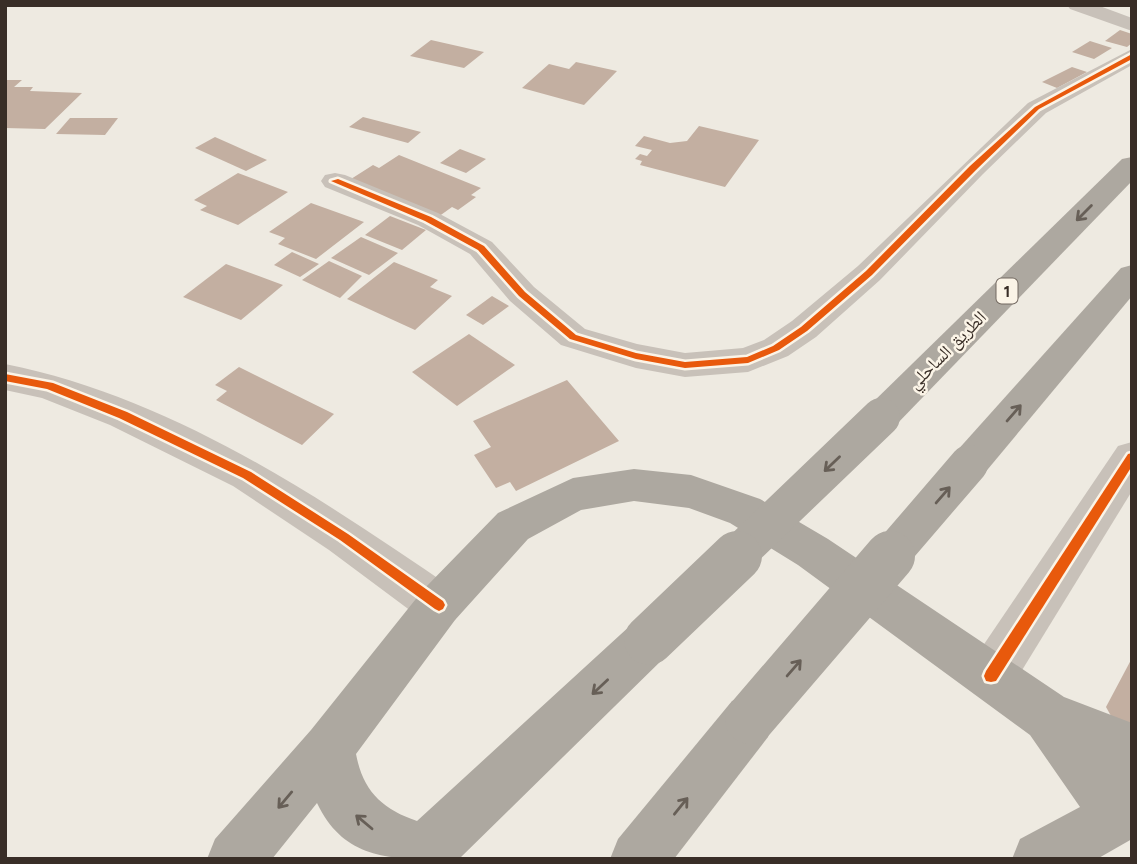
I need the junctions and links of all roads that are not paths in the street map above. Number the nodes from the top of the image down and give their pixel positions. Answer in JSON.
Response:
{"nodes":[{"id":1,"x":1077,"y":5,"type":"edge"},
{"id":2,"x":1132,"y":25,"type":"edge"},
{"id":3,"x":1132,"y":56,"type":"edge"},
{"id":4,"x":1132,"y":165,"type":"edge"},
{"id":5,"x":335,"y":180,"type":"dead end"},
{"id":6,"x":1132,"y":275,"type":"edge"},
{"id":7,"x":5,"y":377,"type":"edge"},
{"id":8,"x":1132,"y":457,"type":"edge"},
{"id":9,"x":439,"y":605,"type":"junction"},
{"id":10,"x":991,"y":676,"type":"junction"},
{"id":11,"x":1048,"y":717,"type":"junction"},
{"id":12,"x":329,"y":748,"type":"junction"},
{"id":13,"x":1132,"y":749,"type":"edge"},
{"id":14,"x":1125,"y":802,"type":"edge"},
{"id":15,"x":422,"y":855,"type":"edge"},
{"id":16,"x":235,"y":859,"type":"edge"},
{"id":17,"x":638,"y":859,"type":"edge"},
{"id":18,"x":1040,"y":859,"type":"edge"}],
"edges":[{"from":1,"to":2,"type":"street"},
{"from":3,"to":5,"type":"street"},
{"from":4,"to":15,"type":"highway","name":"الطريق الساحلي","number":"1","one_way":true,"bridge":true},
{"from":17,"to":6,"type":"highway","one_way":true,"bridge":true},
{"from":7,"to":9,"type":"street"},
{"from":8,"to":10,"type":"street"},
{"from":9,"to":10,"type":"highway"},
{"from":9,"to":12,"type":"highway"},
{"from":10,"to":11,"type":"highway"},
{"from":11,"to":13,"type":"highway"},
{"from":11,"to":14,"type":"highway"},
{"from":15,"to":12,"type":"highway","one_way":true},
{"from":12,"to":16,"type":"highway","one_way":true},
{"from":14,"to":18,"type":"highway"}]}
